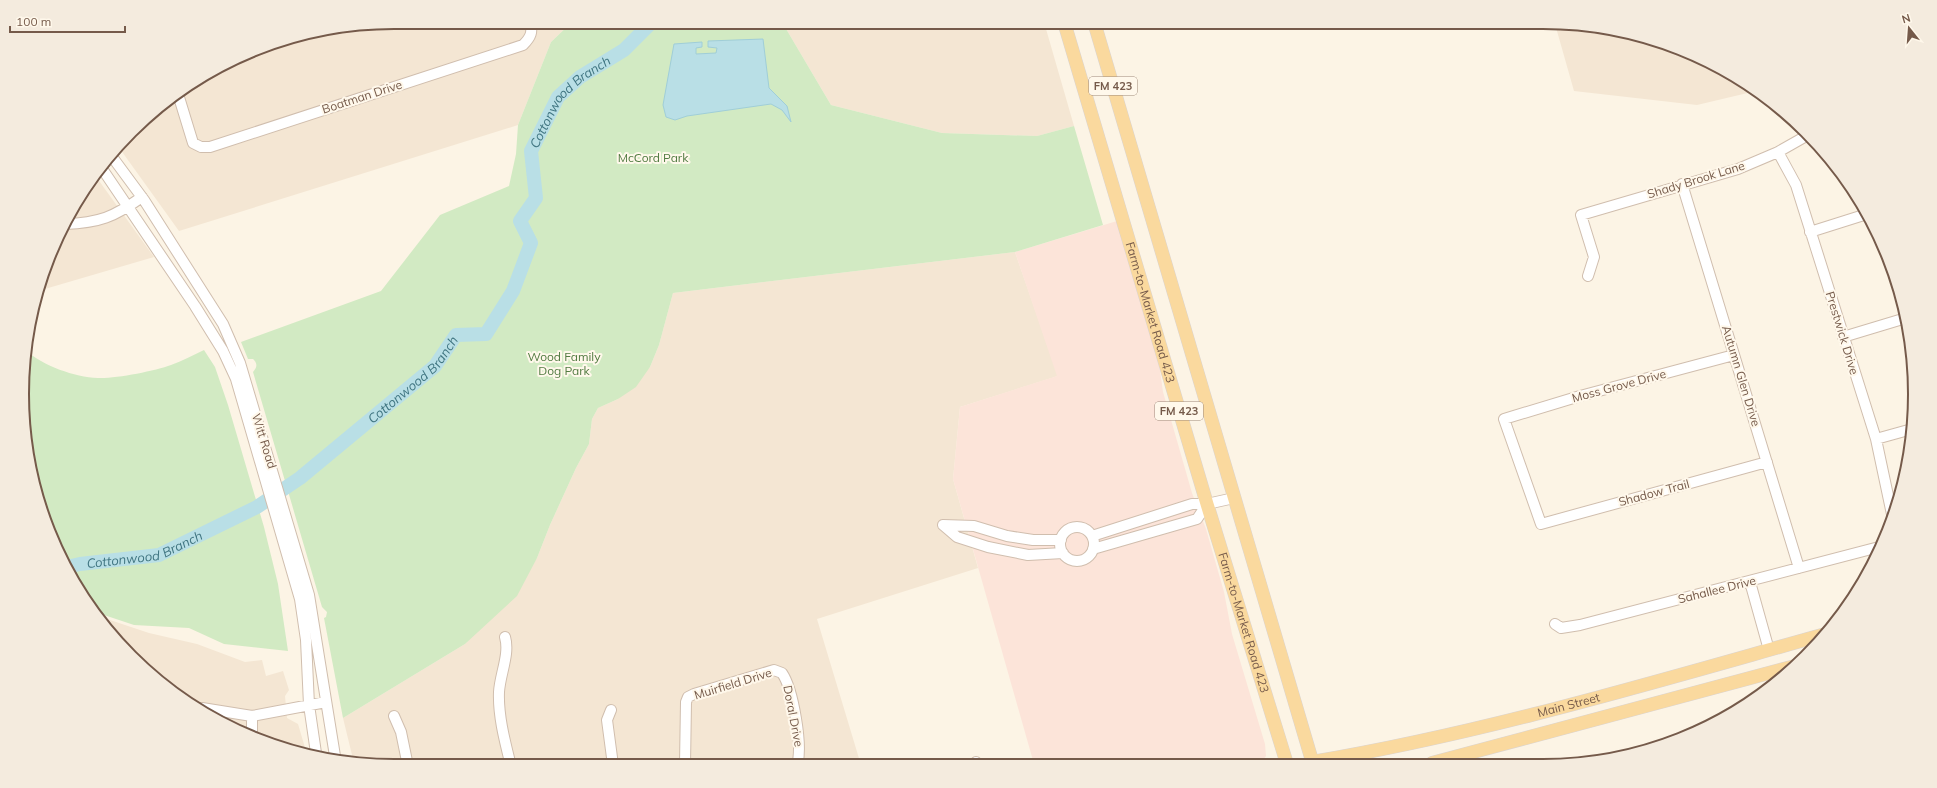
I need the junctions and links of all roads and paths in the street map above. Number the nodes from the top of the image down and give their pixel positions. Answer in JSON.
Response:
{"nodes":[{"id":1,"x":532,"y":29,"type":"edge"},
{"id":2,"x":1066,"y":29,"type":"edge"},
{"id":3,"x":1096,"y":29,"type":"edge"},
{"id":4,"x":179,"y":99,"type":"edge"},
{"id":5,"x":1803,"y":138,"type":"edge"},
{"id":6,"x":1778,"y":152,"type":"junction"},
{"id":7,"x":114,"y":160,"type":"edge"},
{"id":8,"x":104,"y":172,"type":"edge"},
{"id":9,"x":1682,"y":184,"type":"junction"},
{"id":10,"x":142,"y":198,"type":"junction"},
{"id":11,"x":129,"y":207,"type":"junction"},
{"id":12,"x":1861,"y":216,"type":"edge"},
{"id":13,"x":72,"y":224,"type":"edge"},
{"id":14,"x":1810,"y":232,"type":"junction"},
{"id":15,"x":1588,"y":276,"type":"dead end"},
{"id":16,"x":1900,"y":320,"type":"edge"},
{"id":17,"x":1843,"y":337,"type":"junction"},
{"id":18,"x":1734,"y":355,"type":"junction"},
{"id":19,"x":1906,"y":431,"type":"edge"},
{"id":20,"x":258,"y":437,"type":"junction"},
{"id":21,"x":1876,"y":439,"type":"junction"},
{"id":22,"x":1767,"y":462,"type":"junction"},
{"id":23,"x":1234,"y":498,"type":"junction"},
{"id":24,"x":1207,"y":504,"type":"junction"},
{"id":25,"x":1890,"y":508,"type":"edge"},
{"id":26,"x":1540,"y":524,"type":"joint"},
{"id":27,"x":1092,"y":536,"type":"junction"},
{"id":28,"x":1061,"y":540,"type":"junction"},
{"id":29,"x":1093,"y":549,"type":"junction"},
{"id":30,"x":1873,"y":549,"type":"edge"},
{"id":31,"x":1063,"y":553,"type":"junction"},
{"id":32,"x":1799,"y":568,"type":"junction"},
{"id":33,"x":1750,"y":582,"type":"junction"},
{"id":34,"x":306,"y":606,"type":"junction"},
{"id":35,"x":1556,"y":624,"type":"dead end"},
{"id":36,"x":504,"y":637,"type":"dead end"},
{"id":37,"x":1815,"y":637,"type":"edge"},
{"id":38,"x":1771,"y":649,"type":"junction"},
{"id":39,"x":778,"y":670,"type":"joint"},
{"id":40,"x":1780,"y":670,"type":"joint"},
{"id":41,"x":326,"y":702,"type":"junction"},
{"id":42,"x":309,"y":705,"type":"junction"},
{"id":43,"x":210,"y":709,"type":"edge"},
{"id":44,"x":611,"y":710,"type":"dead end"},
{"id":45,"x":252,"y":716,"type":"junction"},
{"id":46,"x":394,"y":716,"type":"dead end"},
{"id":47,"x":252,"y":730,"type":"edge"},
{"id":48,"x":316,"y":750,"type":"edge"},
{"id":49,"x":335,"y":754,"type":"edge"},
{"id":50,"x":407,"y":759,"type":"edge"},
{"id":51,"x":510,"y":759,"type":"edge"},
{"id":52,"x":612,"y":759,"type":"edge"},
{"id":53,"x":685,"y":759,"type":"edge"},
{"id":54,"x":798,"y":759,"type":"edge"},
{"id":55,"x":1285,"y":759,"type":"edge"},
{"id":56,"x":1309,"y":759,"type":"edge"},
{"id":57,"x":1333,"y":759,"type":"edge"},
{"id":58,"x":1447,"y":759,"type":"edge"}],
"edges":[{"from":1,"to":4,"type":"street","name":"Boatman Drive"},
{"from":2,"to":24,"type":"main road","name":"Farm-to-Market Road 423","number":"FM 423"},
{"from":3,"to":23,"type":"main road","number":"FM 423"},
{"from":5,"to":6,"type":"street","name":"Shady Brook Lane"},
{"from":6,"to":9,"type":"street","name":"Shady Brook Lane"},
{"from":6,"to":14,"type":"street","name":"Prestwick Drive"},
{"from":7,"to":10,"type":"street","name":"Witt Road"},
{"from":8,"to":11,"type":"street","name":"Witt Road"},
{"from":9,"to":15,"type":"street","name":"Shady Brook Lane"},
{"from":9,"to":18,"type":"street","name":"Autumn Glen Drive"},
{"from":10,"to":11,"type":"street"},
{"from":10,"to":20,"type":"street","name":"Witt Road"},
{"from":11,"to":13,"type":"street"},
{"from":11,"to":20,"type":"street","name":"Witt Road"},
{"from":12,"to":14,"type":"street"},
{"from":14,"to":17,"type":"street","name":"Prestwick Drive"},
{"from":16,"to":17,"type":"street"},
{"from":17,"to":21,"type":"street","name":"Prestwick Drive"},
{"from":18,"to":22,"type":"street","name":"Autumn Glen Drive"},
{"from":18,"to":26,"type":"street","name":"Moss Grove Drive"},
{"from":19,"to":21,"type":"street"},
{"from":20,"to":34,"type":"street","name":"Witt Road"},
{"from":21,"to":25,"type":"street","name":"Prestwick Drive"},
{"from":22,"to":26,"type":"street","name":"Shadow Trail"},
{"from":22,"to":32,"type":"street","name":"Autumn Glen Drive"},
{"from":23,"to":24,"type":"street"},
{"from":23,"to":56,"type":"main road","number":"FM 423"},
{"from":24,"to":27,"type":"street"},
{"from":24,"to":29,"type":"street"},
{"from":24,"to":55,"type":"main road","name":"Farm-to-Market Road 423","number":"FM 423"},
{"from":27,"to":28,"type":"street"},
{"from":27,"to":29,"type":"street"},
{"from":28,"to":31,"type":"street"},
{"from":28,"to":31,"type":"street"},
{"from":29,"to":31,"type":"street"},
{"from":30,"to":32,"type":"street","name":"Sahallee Drive"},
{"from":32,"to":33,"type":"street","name":"Sahallee Drive"},
{"from":33,"to":35,"type":"street","name":"Sahallee Drive"},
{"from":33,"to":38,"type":"street"},
{"from":34,"to":41,"type":"street","name":"Witt Road"},
{"from":34,"to":42,"type":"street","name":"Witt Road"},
{"from":36,"to":51,"type":"street"},
{"from":37,"to":38,"type":"main road","name":"Main Street"},
{"from":38,"to":40,"type":"main road"},
{"from":38,"to":57,"type":"main road","name":"Main Street"},
{"from":39,"to":53,"type":"street","name":"Muirfield Drive"},
{"from":39,"to":54,"type":"street","name":"Doral Drive"},
{"from":40,"to":58,"type":"main road","name":"Main Street"},
{"from":41,"to":42,"type":"street"},
{"from":41,"to":49,"type":"street","name":"Witt Road"},
{"from":42,"to":45,"type":"street"},
{"from":42,"to":48,"type":"street","name":"Witt Road"},
{"from":43,"to":45,"type":"street"},
{"from":44,"to":52,"type":"street"},
{"from":45,"to":47,"type":"street"},
{"from":46,"to":50,"type":"street"}]}
